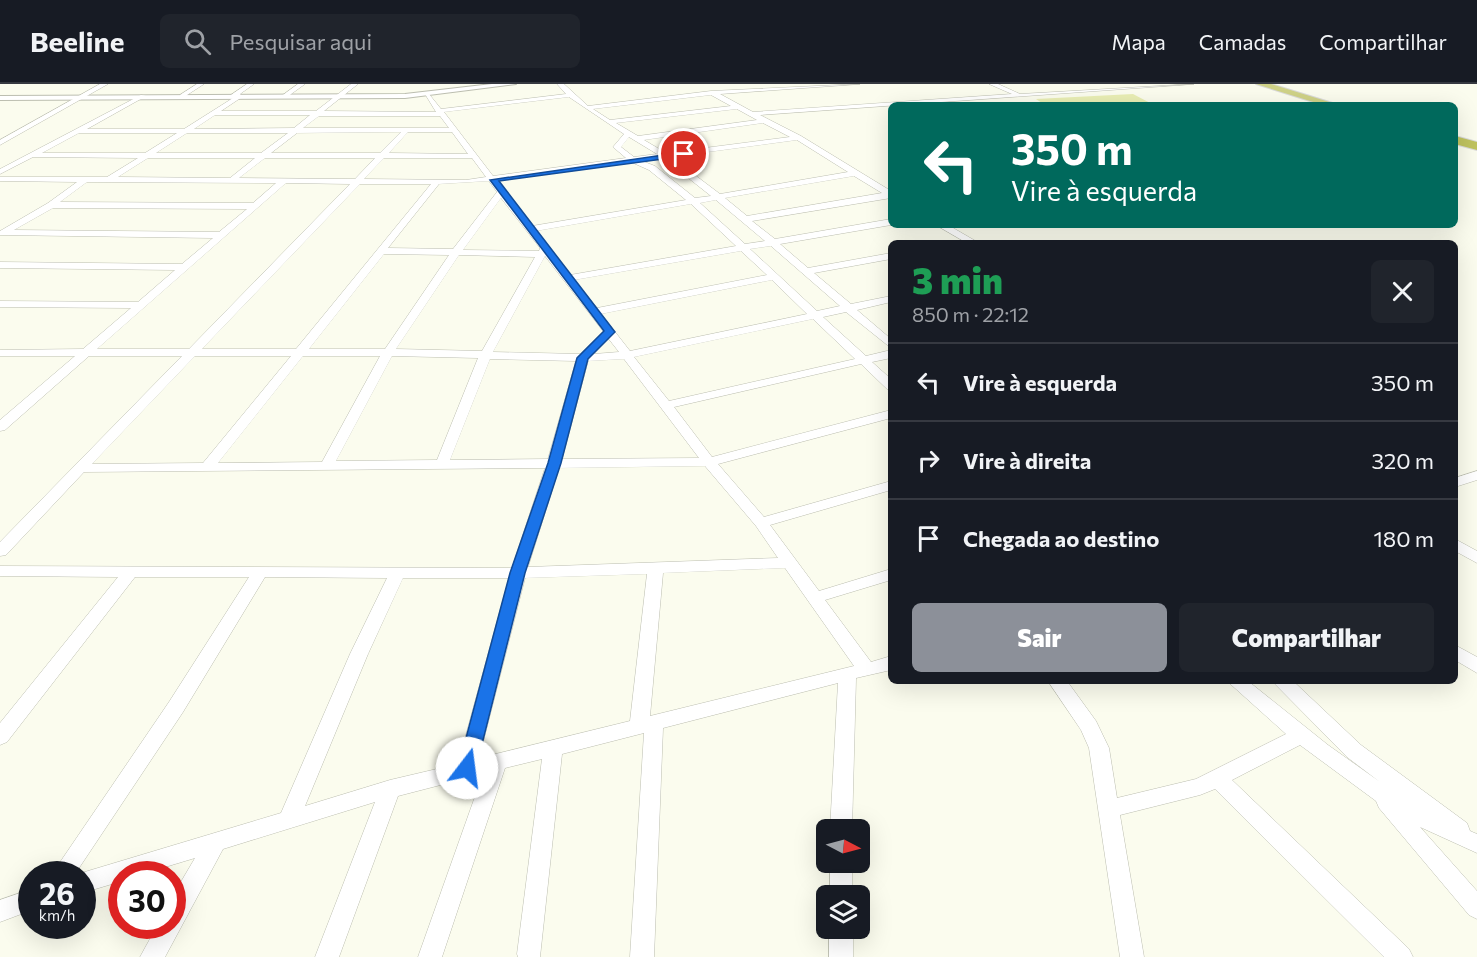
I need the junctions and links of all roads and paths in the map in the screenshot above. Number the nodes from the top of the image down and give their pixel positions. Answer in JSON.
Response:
{"nodes":[{"id":1,"x":105,"y":84,"type":"edge"},
{"id":2,"x":201,"y":84,"type":"edge"},
{"id":3,"x":251,"y":84,"type":"edge"},
{"id":4,"x":302,"y":84,"type":"edge"},
{"id":5,"x":355,"y":84,"type":"edge"},
{"id":6,"x":512,"y":84,"type":"edge"},
{"id":7,"x":560,"y":84,"type":"edge"},
{"id":8,"x":700,"y":84,"type":"edge"},
{"id":9,"x":857,"y":84,"type":"edge"},
{"id":10,"x":992,"y":84,"type":"edge"},
{"id":11,"x":1191,"y":84,"type":"edge"},
{"id":12,"x":1261,"y":84,"type":"edge"},
{"id":13,"x":711,"y":93,"type":"junction"},
{"id":14,"x":427,"y":95,"type":"junction"},
{"id":15,"x":572,"y":95,"type":"junction"},
{"id":16,"x":84,"y":96,"type":"junction"},
{"id":17,"x":143,"y":96,"type":"junction"},
{"id":18,"x":182,"y":96,"type":"junction"},
{"id":19,"x":236,"y":96,"type":"junction"},
{"id":20,"x":285,"y":96,"type":"junction"},
{"id":21,"x":340,"y":96,"type":"junction"},
{"id":22,"x":1020,"y":96,"type":"junction"},
{"id":23,"x":0,"y":98,"type":"edge"},
{"id":24,"x":930,"y":102,"type":"edge"},
{"id":25,"x":1324,"y":102,"type":"edge"},
{"id":26,"x":888,"y":105,"type":"edge"},
{"id":27,"x":736,"y":107,"type":"junction"},
{"id":28,"x":588,"y":108,"type":"junction"},
{"id":29,"x":441,"y":112,"type":"junction"},
{"id":30,"x":213,"y":114,"type":"junction"},
{"id":31,"x":749,"y":114,"type":"junction"},
{"id":32,"x":316,"y":115,"type":"junction"},
{"id":33,"x":762,"y":121,"type":"junction"},
{"id":34,"x":609,"y":122,"type":"junction"},
{"id":35,"x":455,"y":130,"type":"junction"},
{"id":36,"x":78,"y":131,"type":"junction"},
{"id":37,"x":185,"y":131,"type":"junction"},
{"id":38,"x":296,"y":131,"type":"junction"},
{"id":39,"x":405,"y":132,"type":"junction"},
{"id":40,"x":1458,"y":132,"type":"edge"},
{"id":41,"x":628,"y":133,"type":"junction"},
{"id":42,"x":1458,"y":133,"type":"edge"},
{"id":43,"x":640,"y":138,"type":"junction"},
{"id":44,"x":798,"y":138,"type":"junction"},
{"id":45,"x":1477,"y":139,"type":"edge"},
{"id":46,"x":0,"y":143,"type":"edge"},
{"id":47,"x":1477,"y":146,"type":"edge"},
{"id":48,"x":32,"y":154,"type":"junction"},
{"id":49,"x":148,"y":156,"type":"junction"},
{"id":50,"x":264,"y":156,"type":"junction"},
{"id":51,"x":382,"y":156,"type":"junction"},
{"id":52,"x":476,"y":156,"type":"junction"},
{"id":53,"x":666,"y":157,"type":"junction"},
{"id":54,"x":632,"y":160,"type":"junction"},
{"id":55,"x":0,"y":172,"type":"edge"},
{"id":56,"x":857,"y":173,"type":"junction"},
{"id":57,"x":111,"y":178,"type":"junction"},
{"id":58,"x":0,"y":179,"type":"edge"},
{"id":59,"x":86,"y":179,"type":"junction"},
{"id":60,"x":233,"y":180,"type":"junction"},
{"id":61,"x":285,"y":180,"type":"junction"},
{"id":62,"x":494,"y":180,"type":"junction"},
{"id":63,"x":357,"y":181,"type":"junction"},
{"id":64,"x":436,"y":183,"type":"junction"},
{"id":65,"x":502,"y":191,"type":"junction"},
{"id":66,"x":888,"y":192,"type":"edge"},
{"id":67,"x":888,"y":195,"type":"edge"},
{"id":68,"x":718,"y":196,"type":"junction"},
{"id":69,"x":693,"y":201,"type":"junction"},
{"id":70,"x":51,"y":205,"type":"junction"},
{"id":71,"x":255,"y":206,"type":"junction"},
{"id":72,"x":746,"y":219,"type":"junction"},
{"id":73,"x":888,"y":223,"type":"edge"},
{"id":74,"x":946,"y":228,"type":"edge"},
{"id":75,"x":531,"y":229,"type":"junction"},
{"id":76,"x":2,"y":233,"type":"edge"},
{"id":77,"x":222,"y":235,"type":"junction"},
{"id":78,"x":965,"y":240,"type":"edge"},
{"id":79,"x":774,"y":242,"type":"junction"},
{"id":80,"x":743,"y":248,"type":"junction"},
{"id":81,"x":379,"y":250,"type":"junction"},
{"id":82,"x":543,"y":251,"type":"junction"},
{"id":83,"x":456,"y":252,"type":"junction"},
{"id":84,"x":888,"y":257,"type":"edge"},
{"id":85,"x":0,"y":265,"type":"edge"},
{"id":86,"x":185,"y":267,"type":"junction"},
{"id":87,"x":806,"y":271,"type":"junction"},
{"id":88,"x":774,"y":277,"type":"junction"},
{"id":89,"x":568,"y":278,"type":"junction"},
{"id":90,"x":888,"y":300,"type":"edge"},
{"id":91,"x":0,"y":304,"type":"edge"},
{"id":92,"x":142,"y":305,"type":"junction"},
{"id":93,"x":849,"y":308,"type":"junction"},
{"id":94,"x":595,"y":312,"type":"junction"},
{"id":95,"x":814,"y":316,"type":"junction"},
{"id":96,"x":609,"y":332,"type":"junction"},
{"id":97,"x":888,"y":342,"type":"edge"},
{"id":98,"x":86,"y":352,"type":"junction"},
{"id":99,"x":388,"y":352,"type":"junction"},
{"id":100,"x":0,"y":353,"type":"edge"},
{"id":101,"x":192,"y":353,"type":"junction"},
{"id":102,"x":299,"y":353,"type":"junction"},
{"id":103,"x":486,"y":354,"type":"junction"},
{"id":104,"x":627,"y":355,"type":"junction"},
{"id":105,"x":888,"y":355,"type":"edge"},
{"id":106,"x":583,"y":358,"type":"junction"},
{"id":107,"x":863,"y":360,"type":"junction"},
{"id":108,"x":888,"y":383,"type":"edge"},
{"id":109,"x":668,"y":405,"type":"junction"},
{"id":110,"x":888,"y":415,"type":"edge"},
{"id":111,"x":0,"y":427,"type":"edge"},
{"id":112,"x":709,"y":462,"type":"junction"},
{"id":113,"x":554,"y":463,"type":"junction"},
{"id":114,"x":442,"y":464,"type":"junction"},
{"id":115,"x":208,"y":466,"type":"junction"},
{"id":116,"x":326,"y":467,"type":"junction"},
{"id":117,"x":81,"y":468,"type":"junction"},
{"id":118,"x":1477,"y":475,"type":"edge"},
{"id":119,"x":1458,"y":482,"type":"edge"},
{"id":120,"x":888,"y":486,"type":"edge"},
{"id":121,"x":761,"y":523,"type":"junction"},
{"id":122,"x":1458,"y":546,"type":"edge"},
{"id":123,"x":0,"y":551,"type":"edge"},
{"id":124,"x":1477,"y":558,"type":"edge"},
{"id":125,"x":792,"y":563,"type":"junction"},
{"id":126,"x":656,"y":568,"type":"junction"},
{"id":127,"x":132,"y":570,"type":"junction"},
{"id":128,"x":0,"y":571,"type":"edge"},
{"id":129,"x":260,"y":573,"type":"junction"},
{"id":130,"x":397,"y":573,"type":"junction"},
{"id":131,"x":518,"y":573,"type":"junction"},
{"id":132,"x":888,"y":575,"type":"edge"},
{"id":133,"x":817,"y":597,"type":"junction"},
{"id":134,"x":1458,"y":653,"type":"edge"},
{"id":135,"x":888,"y":664,"type":"edge"},
{"id":136,"x":1477,"y":666,"type":"edge"},
{"id":137,"x":867,"y":670,"type":"junction"},
{"id":138,"x":847,"y":675,"type":"junction"},
{"id":139,"x":1059,"y":684,"type":"edge"},
{"id":140,"x":1239,"y":684,"type":"edge"},
{"id":141,"x":1284,"y":684,"type":"edge"},
{"id":142,"x":646,"y":724,"type":"junction"},
{"id":143,"x":1300,"y":736,"type":"junction"},
{"id":144,"x":0,"y":737,"type":"edge"},
{"id":145,"x":553,"y":747,"type":"junction"},
{"id":146,"x":498,"y":760,"type":"junction"},
{"id":147,"x":467,"y":768,"type":"junction"},
{"id":148,"x":1218,"y":779,"type":"junction"},
{"id":149,"x":1374,"y":788,"type":"junction"},
{"id":150,"x":390,"y":789,"type":"junction"},
{"id":151,"x":1107,"y":809,"type":"junction"},
{"id":152,"x":289,"y":819,"type":"junction"},
{"id":153,"x":842,"y":819,"type":"edge"},
{"id":154,"x":215,"y":843,"type":"junction"},
{"id":155,"x":1477,"y":843,"type":"edge"},
{"id":156,"x":72,"y":861,"type":"edge"},
{"id":157,"x":96,"y":879,"type":"edge"},
{"id":158,"x":186,"y":895,"type":"edge"},
{"id":159,"x":18,"y":904,"type":"edge"},
{"id":160,"x":1477,"y":908,"type":"edge"},
{"id":161,"x":0,"y":911,"type":"edge"},
{"id":162,"x":162,"y":939,"type":"edge"},
{"id":163,"x":841,"y":939,"type":"edge"},
{"id":164,"x":529,"y":954,"type":"dead end"},
{"id":165,"x":152,"y":957,"type":"edge"},
{"id":166,"x":327,"y":957,"type":"edge"},
{"id":167,"x":430,"y":957,"type":"edge"},
{"id":168,"x":642,"y":957,"type":"edge"},
{"id":169,"x":841,"y":957,"type":"edge"},
{"id":170,"x":1132,"y":957,"type":"edge"},
{"id":171,"x":1401,"y":957,"type":"edge"}],
"edges":[{"from":1,"to":16,"type":"street"},
{"from":2,"to":18,"type":"street"},
{"from":3,"to":19,"type":"street"},
{"from":4,"to":20,"type":"street"},
{"from":5,"to":21,"type":"street"},
{"from":6,"to":14,"type":"street"},
{"from":7,"to":15,"type":"street"},
{"from":8,"to":13,"type":"street"},
{"from":9,"to":13,"type":"street"},
{"from":10,"to":22,"type":"street"},
{"from":11,"to":22,"type":"street"},
{"from":12,"to":25,"type":"main road"},
{"from":13,"to":27,"type":"street"},
{"from":13,"to":28,"type":"street"},
{"from":14,"to":21,"type":"street"},
{"from":14,"to":29,"type":"street"},
{"from":15,"to":28,"type":"street"},
{"from":15,"to":29,"type":"street"},
{"from":16,"to":17,"type":"street"},
{"from":16,"to":23,"type":"street"},
{"from":16,"to":46,"type":"street"},
{"from":17,"to":18,"type":"street"},
{"from":17,"to":36,"type":"street"},
{"from":18,"to":19,"type":"street"},
{"from":19,"to":20,"type":"street"},
{"from":19,"to":30,"type":"street"},
{"from":20,"to":21,"type":"street"},
{"from":21,"to":32,"type":"street"},
{"from":22,"to":24,"type":"street"},
{"from":26,"to":31,"type":"street"},
{"from":27,"to":31,"type":"street"},
{"from":27,"to":34,"type":"street"},
{"from":28,"to":34,"type":"street"},
{"from":29,"to":32,"type":"street"},
{"from":29,"to":35,"type":"street"},
{"from":30,"to":32,"type":"street"},
{"from":30,"to":37,"type":"street"},
{"from":31,"to":33,"type":"street"},
{"from":32,"to":38,"type":"street"},
{"from":33,"to":43,"type":"street"},
{"from":33,"to":44,"type":"street"},
{"from":34,"to":41,"type":"street"},
{"from":35,"to":39,"type":"street"},
{"from":35,"to":52,"type":"street"},
{"from":36,"to":37,"type":"street"},
{"from":36,"to":48,"type":"street"},
{"from":37,"to":38,"type":"street"},
{"from":37,"to":49,"type":"street"},
{"from":38,"to":39,"type":"street"},
{"from":38,"to":50,"type":"street"},
{"from":39,"to":51,"type":"street"},
{"from":40,"to":45,"type":"highway"},
{"from":41,"to":43,"type":"street"},
{"from":41,"to":54,"type":"street"},
{"from":42,"to":47,"type":"highway"},
{"from":43,"to":53,"type":"street"},
{"from":44,"to":53,"type":"street"},
{"from":44,"to":56,"type":"street"},
{"from":48,"to":49,"type":"street"},
{"from":48,"to":55,"type":"street"},
{"from":49,"to":50,"type":"street"},
{"from":49,"to":57,"type":"street"},
{"from":50,"to":51,"type":"street"},
{"from":50,"to":60,"type":"street"},
{"from":51,"to":52,"type":"street"},
{"from":51,"to":63,"type":"street"},
{"from":52,"to":62,"type":"street"},
{"from":53,"to":54,"type":"street"},
{"from":53,"to":68,"type":"street"},
{"from":54,"to":62,"type":"street"},
{"from":54,"to":69,"type":"street"},
{"from":56,"to":66,"type":"street"},
{"from":56,"to":68,"type":"street"},
{"from":57,"to":59,"type":"street"},
{"from":57,"to":60,"type":"street"},
{"from":58,"to":59,"type":"street"},
{"from":59,"to":70,"type":"street"},
{"from":60,"to":61,"type":"street"},
{"from":61,"to":63,"type":"street"},
{"from":61,"to":71,"type":"street"},
{"from":62,"to":64,"type":"street"},
{"from":62,"to":65,"type":"street"},
{"from":63,"to":64,"type":"street"},
{"from":63,"to":101,"type":"street"},
{"from":64,"to":81,"type":"street"},
{"from":65,"to":75,"type":"street"},
{"from":65,"to":83,"type":"street"},
{"from":67,"to":72,"type":"street"},
{"from":68,"to":69,"type":"street"},
{"from":68,"to":72,"type":"street"},
{"from":69,"to":75,"type":"street"},
{"from":69,"to":80,"type":"street"},
{"from":70,"to":71,"type":"street"},
{"from":70,"to":76,"type":"street"},
{"from":71,"to":77,"type":"street"},
{"from":72,"to":79,"type":"street"},
{"from":73,"to":79,"type":"street"},
{"from":74,"to":78,"type":"street"},
{"from":75,"to":82,"type":"street"},
{"from":76,"to":77,"type":"street"},
{"from":77,"to":86,"type":"street"},
{"from":79,"to":80,"type":"street"},
{"from":79,"to":87,"type":"street"},
{"from":80,"to":88,"type":"street"},
{"from":80,"to":89,"type":"street"},
{"from":81,"to":83,"type":"street"},
{"from":81,"to":102,"type":"street"},
{"from":82,"to":83,"type":"street"},
{"from":82,"to":89,"type":"street"},
{"from":82,"to":103,"type":"street"},
{"from":83,"to":99,"type":"street"},
{"from":84,"to":87,"type":"street"},
{"from":85,"to":86,"type":"street"},
{"from":86,"to":92,"type":"street"},
{"from":87,"to":93,"type":"street"},
{"from":88,"to":94,"type":"street"},
{"from":88,"to":95,"type":"street"},
{"from":89,"to":94,"type":"street"},
{"from":90,"to":93,"type":"street"},
{"from":91,"to":92,"type":"street"},
{"from":92,"to":98,"type":"street"},
{"from":93,"to":95,"type":"street"},
{"from":93,"to":97,"type":"street"},
{"from":94,"to":96,"type":"street"},
{"from":95,"to":104,"type":"street"},
{"from":95,"to":107,"type":"street"},
{"from":96,"to":104,"type":"street"},
{"from":96,"to":106,"type":"street"},
{"from":98,"to":100,"type":"street"},
{"from":98,"to":101,"type":"street"},
{"from":98,"to":111,"type":"street"},
{"from":99,"to":102,"type":"street"},
{"from":99,"to":103,"type":"street"},
{"from":99,"to":116,"type":"street"},
{"from":101,"to":102,"type":"street"},
{"from":101,"to":117,"type":"street"},
{"from":102,"to":115,"type":"street"},
{"from":103,"to":106,"type":"street"},
{"from":103,"to":114,"type":"street"},
{"from":104,"to":106,"type":"street"},
{"from":104,"to":109,"type":"street"},
{"from":105,"to":107,"type":"street"},
{"from":106,"to":113,"type":"street"},
{"from":107,"to":108,"type":"street"},
{"from":107,"to":109,"type":"street"},
{"from":109,"to":112,"type":"street"},
{"from":110,"to":112,"type":"street"},
{"from":112,"to":113,"type":"street"},
{"from":112,"to":121,"type":"street"},
{"from":113,"to":114,"type":"street"},
{"from":113,"to":131,"type":"street"},
{"from":114,"to":116,"type":"street"},
{"from":115,"to":116,"type":"street"},
{"from":115,"to":117,"type":"street"},
{"from":117,"to":123,"type":"street"},
{"from":118,"to":119,"type":"street"},
{"from":120,"to":121,"type":"street"},
{"from":121,"to":125,"type":"street"},
{"from":122,"to":124,"type":"street"},
{"from":125,"to":126,"type":"street"},
{"from":125,"to":133,"type":"street"},
{"from":126,"to":131,"type":"street"},
{"from":126,"to":142,"type":"street"},
{"from":127,"to":128,"type":"street"},
{"from":127,"to":129,"type":"street"},
{"from":127,"to":144,"type":"street"},
{"from":129,"to":130,"type":"street"},
{"from":129,"to":156,"type":"street"},
{"from":130,"to":131,"type":"street"},
{"from":130,"to":152,"type":"street"},
{"from":131,"to":147,"type":"street"},
{"from":132,"to":133,"type":"street"},
{"from":133,"to":137,"type":"street"},
{"from":134,"to":136,"type":"street"},
{"from":135,"to":137,"type":"street"},
{"from":137,"to":138,"type":"street"},
{"from":138,"to":142,"type":"street"},
{"from":138,"to":153,"type":"street"},
{"from":139,"to":151,"type":"street"},
{"from":140,"to":143,"type":"street"},
{"from":141,"to":155,"type":"street"},
{"from":142,"to":145,"type":"street"},
{"from":142,"to":168,"type":"street"},
{"from":143,"to":148,"type":"street"},
{"from":143,"to":149,"type":"street"},
{"from":145,"to":146,"type":"street"},
{"from":145,"to":164,"type":"street"},
{"from":146,"to":147,"type":"street"},
{"from":146,"to":167,"type":"street"},
{"from":147,"to":150,"type":"street"},
{"from":148,"to":151,"type":"street"},
{"from":148,"to":171,"type":"street"},
{"from":149,"to":155,"type":"street"},
{"from":149,"to":160,"type":"street"},
{"from":150,"to":152,"type":"street"},
{"from":150,"to":166,"type":"street"},
{"from":151,"to":170,"type":"street"},
{"from":152,"to":154,"type":"street"},
{"from":154,"to":157,"type":"street"},
{"from":154,"to":158,"type":"street"},
{"from":159,"to":161,"type":"street"},
{"from":162,"to":165,"type":"street"},
{"from":163,"to":169,"type":"street"}]}
